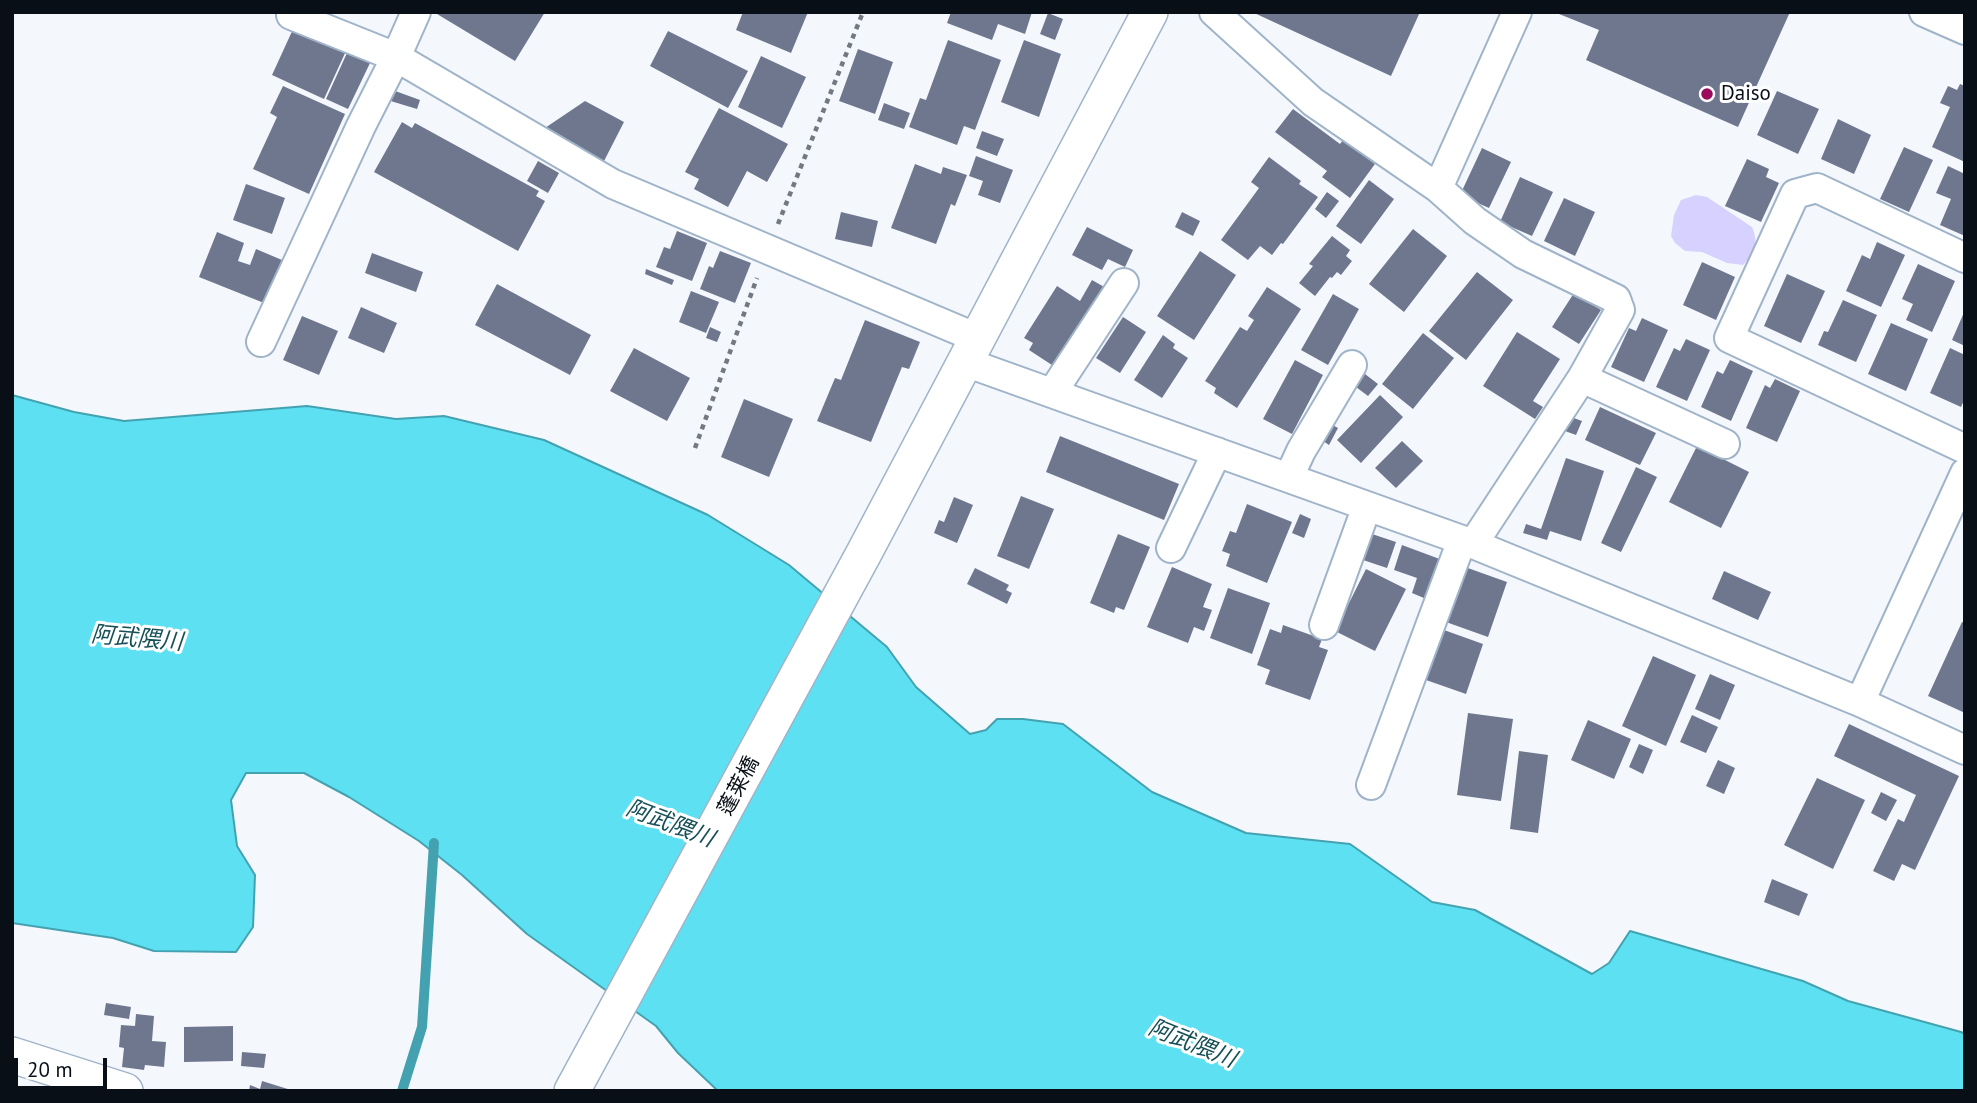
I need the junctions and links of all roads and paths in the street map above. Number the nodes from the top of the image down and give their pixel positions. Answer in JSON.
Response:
{"nodes":[{"id":1,"x":415,"y":12,"type":"edge"},
{"id":2,"x":1150,"y":12,"type":"edge"},
{"id":3,"x":1214,"y":12,"type":"edge"},
{"id":4,"x":1517,"y":12,"type":"edge"},
{"id":5,"x":1924,"y":12,"type":"edge"},
{"id":6,"x":291,"y":15,"type":"dead end"},
{"id":7,"x":1965,"y":30,"type":"edge"},
{"id":8,"x":396,"y":57,"type":"junction"},
{"id":9,"x":1438,"y":187,"type":"junction"},
{"id":10,"x":1965,"y":258,"type":"edge"},
{"id":11,"x":1124,"y":283,"type":"dead end"},
{"id":12,"x":261,"y":342,"type":"dead end"},
{"id":13,"x":971,"y":350,"type":"junction"},
{"id":14,"x":1352,"y":365,"type":"dead end"},
{"id":15,"x":1582,"y":378,"type":"junction"},
{"id":16,"x":1052,"y":393,"type":"junction"},
{"id":17,"x":1725,"y":444,"type":"dead end"},
{"id":18,"x":1965,"y":449,"type":"edge"},
{"id":19,"x":1217,"y":452,"type":"junction"},
{"id":20,"x":1965,"y":474,"type":"edge"},
{"id":21,"x":1289,"y":477,"type":"junction"},
{"id":22,"x":1367,"y":506,"type":"junction"},
{"id":23,"x":1468,"y":542,"type":"junction"},
{"id":24,"x":1171,"y":548,"type":"dead end"},
{"id":25,"x":1324,"y":625,"type":"dead end"},
{"id":26,"x":1860,"y":702,"type":"junction"},
{"id":27,"x":1965,"y":750,"type":"edge"},
{"id":28,"x":1371,"y":785,"type":"dead end"},
{"id":29,"x":12,"y":1055,"type":"edge"},
{"id":30,"x":125,"y":1091,"type":"edge"},
{"id":31,"x":572,"y":1091,"type":"edge"}],
"edges":[{"from":1,"to":8,"type":"street"},
{"from":2,"to":13,"type":"street","name":"蓬莱橋"},
{"from":3,"to":9,"type":"street"},
{"from":4,"to":9,"type":"street"},
{"from":5,"to":7,"type":"street"},
{"from":6,"to":8,"type":"street"},
{"from":8,"to":12,"type":"street"},
{"from":8,"to":13,"type":"street"},
{"from":9,"to":15,"type":"street"},
{"from":10,"to":18,"type":"street"},
{"from":11,"to":16,"type":"street"},
{"from":13,"to":16,"type":"street"},
{"from":13,"to":31,"type":"street","name":"蓬莱橋"},
{"from":14,"to":21,"type":"street"},
{"from":15,"to":17,"type":"street"},
{"from":15,"to":23,"type":"street"},
{"from":16,"to":19,"type":"street"},
{"from":19,"to":21,"type":"street"},
{"from":19,"to":24,"type":"street"},
{"from":20,"to":26,"type":"street"},
{"from":21,"to":22,"type":"street"},
{"from":22,"to":23,"type":"street"},
{"from":22,"to":25,"type":"street"},
{"from":23,"to":26,"type":"street"},
{"from":23,"to":28,"type":"street"},
{"from":26,"to":27,"type":"street"},
{"from":29,"to":30,"type":"street"}]}
